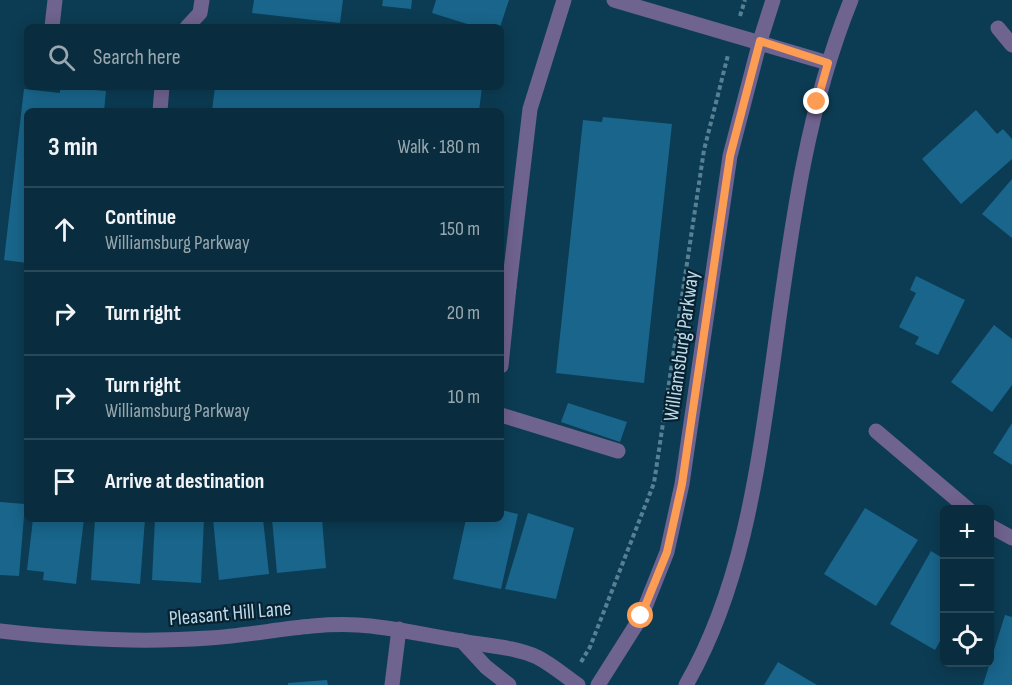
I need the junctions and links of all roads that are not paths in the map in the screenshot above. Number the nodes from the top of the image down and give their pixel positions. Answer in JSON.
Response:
{"nodes":[{"id":1,"x":55,"y":0,"type":"edge"},
{"id":2,"x":202,"y":0,"type":"edge"},
{"id":3,"x":564,"y":0,"type":"edge"},
{"id":4,"x":614,"y":0,"type":"edge"},
{"id":5,"x":773,"y":0,"type":"edge"},
{"id":6,"x":851,"y":0,"type":"edge"},
{"id":7,"x":52,"y":24,"type":"edge"},
{"id":8,"x":190,"y":24,"type":"edge"},
{"id":9,"x":998,"y":28,"type":"dead end"},
{"id":10,"x":760,"y":41,"type":"junction"},
{"id":11,"x":1012,"y":45,"type":"edge"},
{"id":12,"x":828,"y":63,"type":"junction"},
{"id":13,"x":162,"y":90,"type":"edge"},
{"id":14,"x":160,"y":108,"type":"edge"},
{"id":15,"x":504,"y":218,"type":"edge"},
{"id":16,"x":517,"y":219,"type":"junction"},
{"id":17,"x":505,"y":287,"type":"edge"},
{"id":18,"x":504,"y":307,"type":"edge"},
{"id":19,"x":504,"y":416,"type":"edge"},
{"id":20,"x":876,"y":431,"type":"dead end"},
{"id":21,"x":618,"y":451,"type":"dead end"},
{"id":22,"x":963,"y":505,"type":"edge"},
{"id":23,"x":994,"y":528,"type":"edge"},
{"id":24,"x":1012,"y":538,"type":"edge"},
{"id":25,"x":399,"y":629,"type":"junction"},
{"id":26,"x":0,"y":632,"type":"edge"},
{"id":27,"x":462,"y":641,"type":"junction"},
{"id":28,"x":574,"y":682,"type":"edge"},
{"id":29,"x":392,"y":685,"type":"edge"},
{"id":30,"x":509,"y":685,"type":"edge"},
{"id":31,"x":598,"y":685,"type":"edge"},
{"id":32,"x":686,"y":685,"type":"edge"}],
"edges":[{"from":1,"to":7,"type":"street"},
{"from":2,"to":8,"type":"street"},
{"from":3,"to":16,"type":"street"},
{"from":4,"to":10,"type":"street"},
{"from":5,"to":10,"type":"street","name":"Williamsburg Parkway"},
{"from":6,"to":12,"type":"street"},
{"from":9,"to":11,"type":"street"},
{"from":10,"to":12,"type":"street"},
{"from":10,"to":31,"type":"street","name":"Williamsburg Parkway"},
{"from":12,"to":32,"type":"street"},
{"from":13,"to":14,"type":"street"},
{"from":15,"to":16,"type":"street"},
{"from":16,"to":17,"type":"street"},
{"from":17,"to":18,"type":"street"},
{"from":19,"to":21,"type":"street"},
{"from":20,"to":22,"type":"street"},
{"from":23,"to":24,"type":"street"},
{"from":25,"to":26,"type":"street","name":"Pleasant Hill Lane"},
{"from":25,"to":27,"type":"street","name":"Pleasant Hill Lane"},
{"from":25,"to":29,"type":"street"},
{"from":27,"to":28,"type":"street","name":"Pleasant Hill Lane"},
{"from":27,"to":30,"type":"street"}]}
